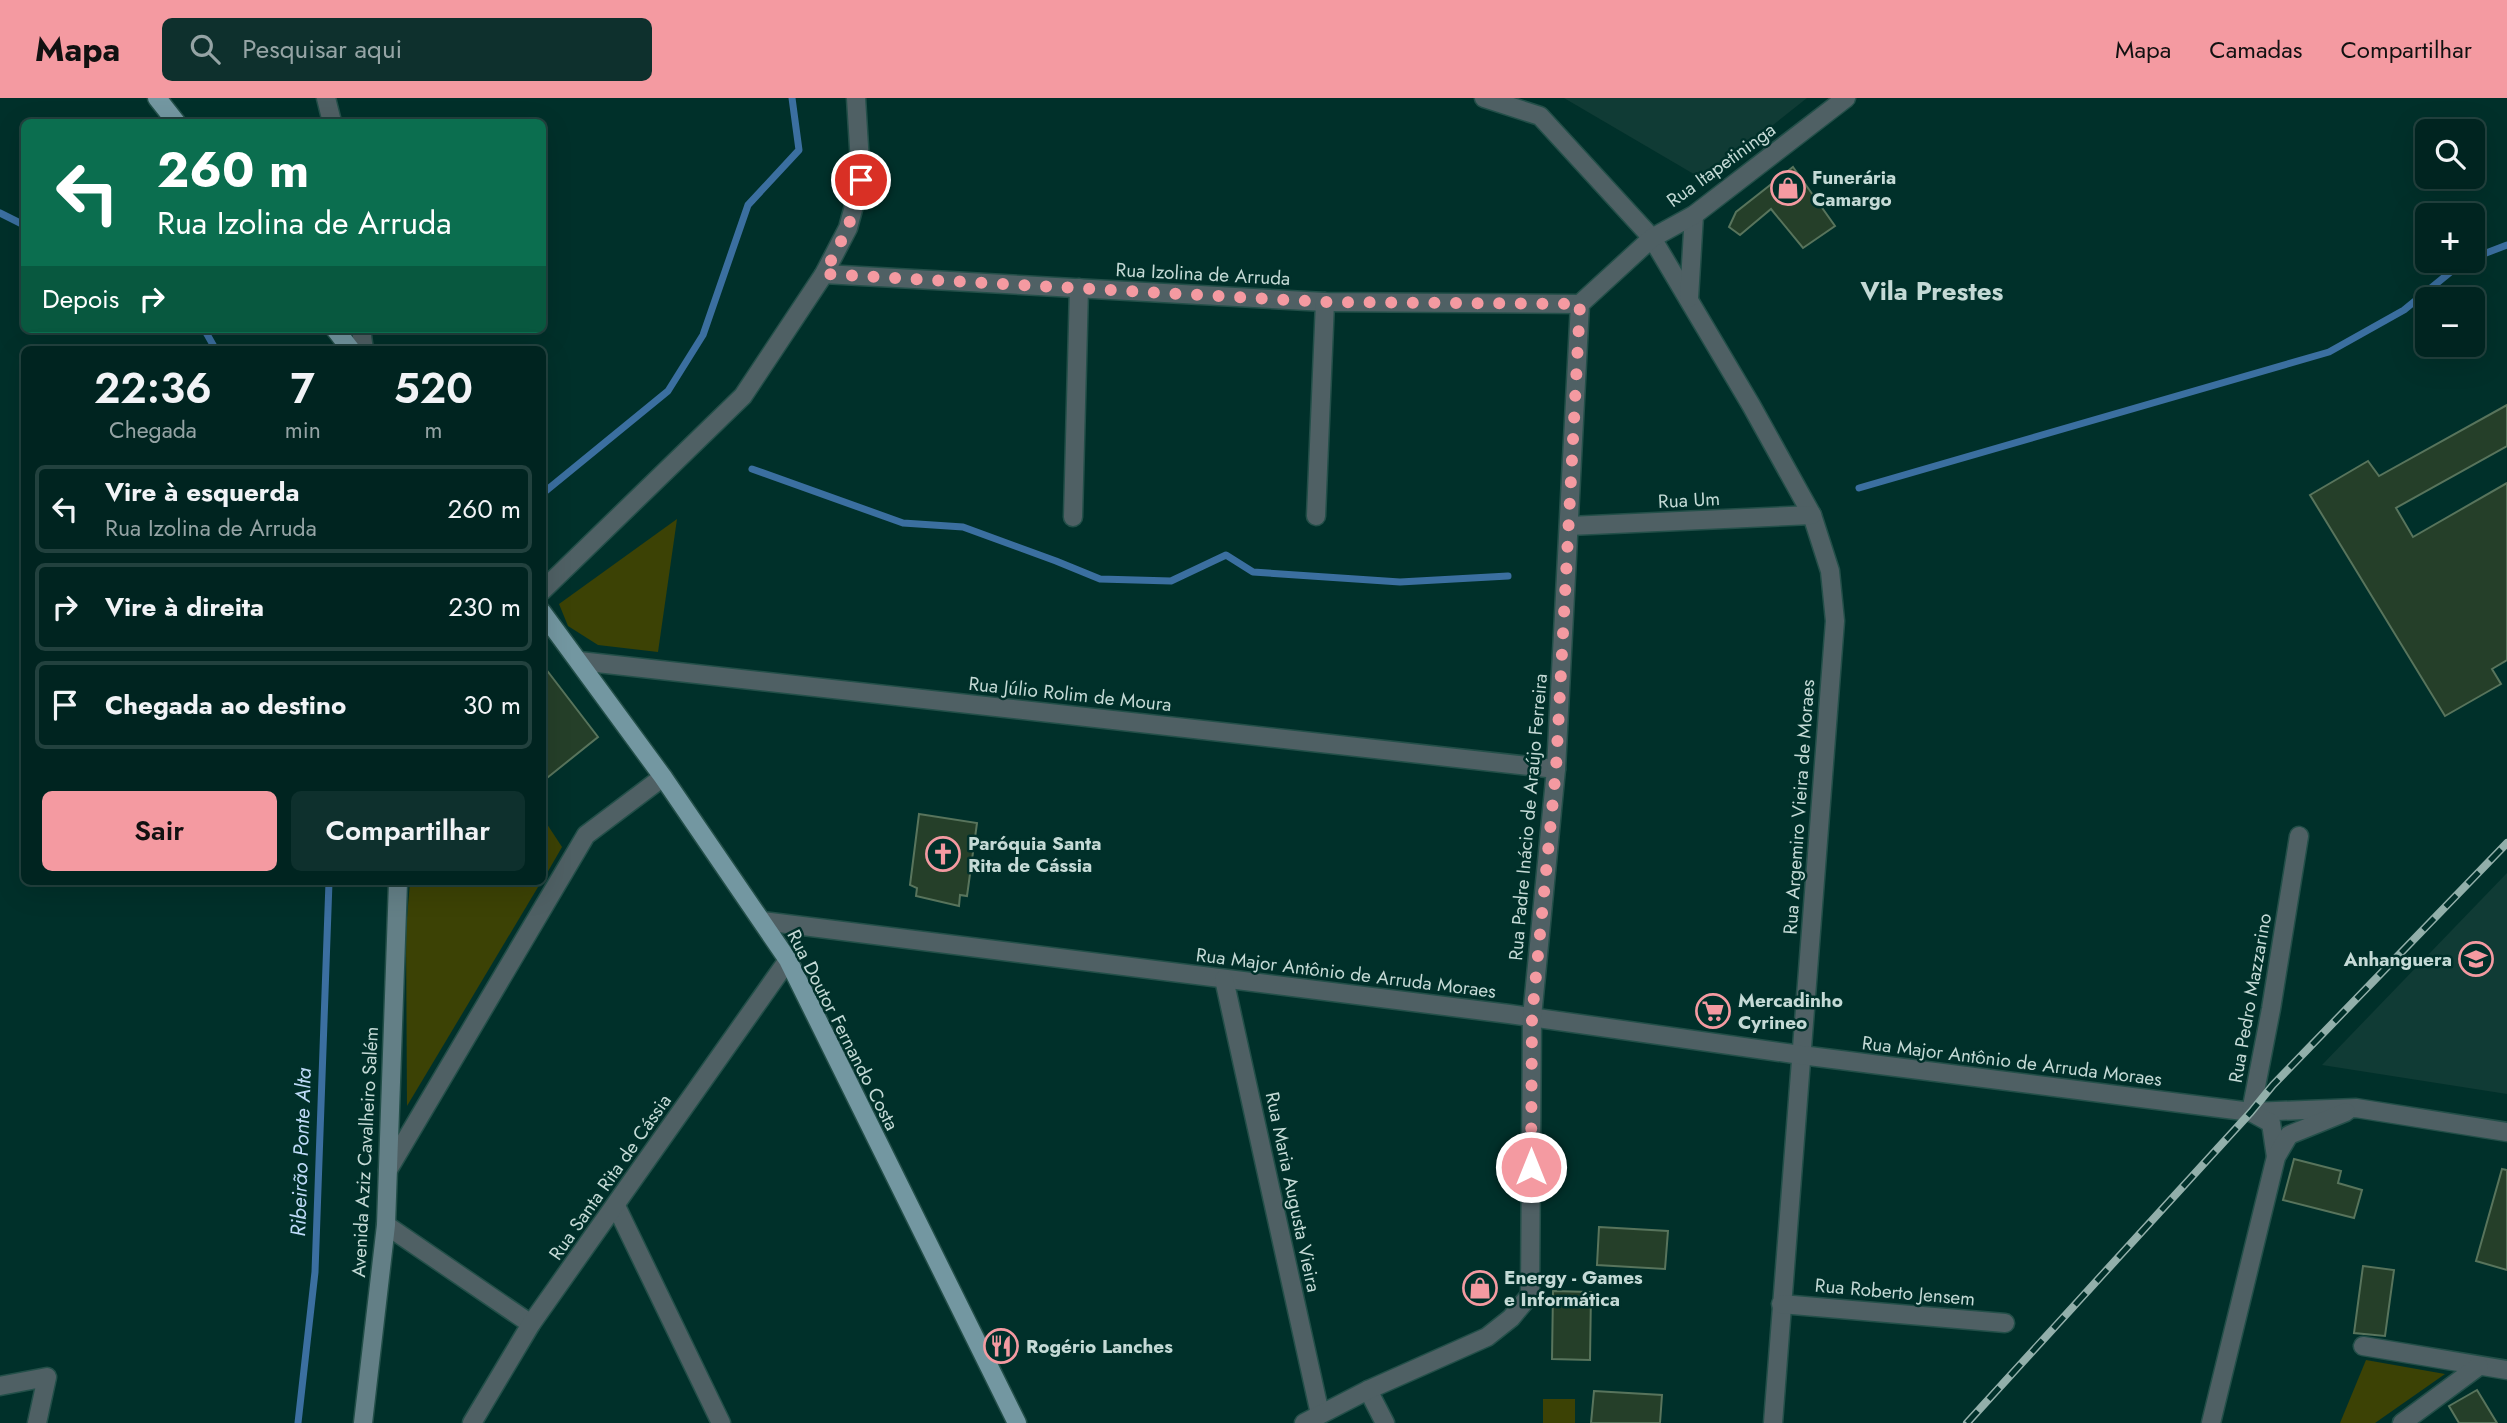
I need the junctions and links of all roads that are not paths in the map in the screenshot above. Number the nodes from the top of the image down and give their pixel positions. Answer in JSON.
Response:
{"nodes":[{"id":1,"x":157,"y":98,"type":"edge"},
{"id":2,"x":326,"y":98,"type":"edge"},
{"id":3,"x":856,"y":98,"type":"edge"},
{"id":4,"x":1484,"y":98,"type":"edge"},
{"id":5,"x":1846,"y":98,"type":"edge"},
{"id":6,"x":174,"y":119,"type":"edge"},
{"id":7,"x":331,"y":119,"type":"edge"},
{"id":8,"x":1694,"y":215,"type":"junction"},
{"id":9,"x":1652,"y":238,"type":"junction"},
{"id":10,"x":824,"y":274,"type":"junction"},
{"id":11,"x":1079,"y":288,"type":"junction"},
{"id":12,"x":1689,"y":298,"type":"junction"},
{"id":13,"x":1325,"y":302,"type":"junction"},
{"id":14,"x":1580,"y":304,"type":"junction"},
{"id":15,"x":1812,"y":515,"type":"junction"},
{"id":16,"x":1316,"y":516,"type":"dead end"},
{"id":17,"x":1073,"y":517,"type":"dead end"},
{"id":18,"x":1569,"y":526,"type":"junction"},
{"id":19,"x":546,"y":587,"type":"edge"},
{"id":20,"x":546,"y":617,"type":"edge"},
{"id":21,"x":579,"y":661,"type":"junction"},
{"id":22,"x":1556,"y":769,"type":"junction"},
{"id":23,"x":663,"y":777,"type":"junction"},
{"id":24,"x":2299,"y":836,"type":"dead end"},
{"id":25,"x":398,"y":885,"type":"edge"},
{"id":26,"x":762,"y":921,"type":"junction"},
{"id":27,"x":788,"y":960,"type":"junction"},
{"id":28,"x":1224,"y":979,"type":"junction"},
{"id":29,"x":1532,"y":1017,"type":"junction"},
{"id":30,"x":1801,"y":1055,"type":"junction"},
{"id":31,"x":2356,"y":1108,"type":"junction"},
{"id":32,"x":2251,"y":1112,"type":"junction"},
{"id":33,"x":2507,"y":1132,"type":"edge"},
{"id":34,"x":2276,"y":1157,"type":"junction"},
{"id":35,"x":388,"y":1170,"type":"junction"},
{"id":36,"x":616,"y":1206,"type":"junction"},
{"id":37,"x":386,"y":1225,"type":"junction"},
{"id":38,"x":1781,"y":1304,"type":"junction"},
{"id":39,"x":2005,"y":1323,"type":"dead end"},
{"id":40,"x":531,"y":1324,"type":"junction"},
{"id":41,"x":2363,"y":1346,"type":"dead end"},
{"id":42,"x":2479,"y":1366,"type":"junction"},
{"id":43,"x":2507,"y":1370,"type":"edge"},
{"id":44,"x":0,"y":1386,"type":"edge"},
{"id":45,"x":1368,"y":1390,"type":"junction"},
{"id":46,"x":1320,"y":1414,"type":"junction"},
{"id":47,"x":37,"y":1423,"type":"edge"},
{"id":48,"x":363,"y":1423,"type":"edge"},
{"id":49,"x":472,"y":1423,"type":"edge"},
{"id":50,"x":721,"y":1423,"type":"edge"},
{"id":51,"x":1017,"y":1423,"type":"edge"},
{"id":52,"x":1304,"y":1423,"type":"edge"},
{"id":53,"x":1385,"y":1423,"type":"edge"},
{"id":54,"x":1773,"y":1423,"type":"edge"},
{"id":55,"x":2211,"y":1423,"type":"edge"},
{"id":56,"x":2402,"y":1423,"type":"edge"}],
"edges":[{"from":1,"to":6,"type":"main road"},
{"from":2,"to":7,"type":"street"},
{"from":3,"to":10,"type":"street"},
{"from":4,"to":9,"type":"street","name":"Rua Argemiro Vieira de Moraes"},
{"from":5,"to":8,"type":"street","name":"Rua Itapetininga"},
{"from":8,"to":9,"type":"street","name":"Rua Itapetininga"},
{"from":8,"to":12,"type":"street"},
{"from":9,"to":12,"type":"street","name":"Rua Argemiro Vieira de Moraes"},
{"from":9,"to":14,"type":"street"},
{"from":10,"to":11,"type":"street","name":"Rua Izolina de Arruda"},
{"from":10,"to":19,"type":"street"},
{"from":11,"to":13,"type":"street","name":"Rua Izolina de Arruda"},
{"from":11,"to":17,"type":"street"},
{"from":12,"to":15,"type":"street","name":"Rua Argemiro Vieira de Moraes"},
{"from":13,"to":14,"type":"street","name":"Rua Izolina de Arruda"},
{"from":13,"to":16,"type":"street"},
{"from":14,"to":18,"type":"street","name":"Rua Padre Inácio de Araújo Ferreira"},
{"from":15,"to":18,"type":"street","name":"Rua Um"},
{"from":15,"to":30,"type":"street","name":"Rua Argemiro Vieira de Moraes"},
{"from":18,"to":22,"type":"street","name":"Rua Padre Inácio de Araújo Ferreira"},
{"from":20,"to":21,"type":"main road","name":"Rua Doutor Fernando Costa"},
{"from":21,"to":22,"type":"street","name":"Rua Júlio Rolim de Moura"},
{"from":21,"to":23,"type":"main road","name":"Rua Doutor Fernando Costa"},
{"from":22,"to":29,"type":"street","name":"Rua Padre Inácio de Araújo Ferreira"},
{"from":23,"to":26,"type":"main road","name":"Rua Doutor Fernando Costa"},
{"from":23,"to":35,"type":"street"},
{"from":24,"to":32,"type":"street","name":"Rua Pedro Mazzarino"},
{"from":25,"to":35,"type":"main road","name":"Avenida Aziz Cavalheiro Salém"},
{"from":26,"to":27,"type":"main road","name":"Rua Doutor Fernando Costa"},
{"from":26,"to":28,"type":"street","name":"Rua Major Antônio de Arruda Moraes"},
{"from":27,"to":36,"type":"street","name":"Rua Santa Rita de Cássia"},
{"from":27,"to":51,"type":"main road","name":"Rua Doutor Fernando Costa"},
{"from":28,"to":29,"type":"street","name":"Rua Major Antônio de Arruda Moraes"},
{"from":28,"to":46,"type":"street","name":"Rua Maria Augusta Vieira"},
{"from":29,"to":30,"type":"street","name":"Rua Major Antônio de Arruda Moraes"},
{"from":29,"to":45,"type":"street","name":"Rua Padre Inácio de Araújo Ferreira"},
{"from":30,"to":32,"type":"street","name":"Rua Major Antônio de Arruda Moraes"},
{"from":30,"to":38,"type":"street","name":"Rua Argemiro Vieira de Moraes"},
{"from":31,"to":32,"type":"street","name":"Rua Major Antônio de Arruda Moraes"},
{"from":31,"to":33,"type":"street","name":"Rua Major Antônio de Arruda Moraes"},
{"from":31,"to":34,"type":"street","name":"Rua Pedro Mazzarino"},
{"from":32,"to":34,"type":"street","name":"Rua Pedro Mazzarino"},
{"from":34,"to":55,"type":"street","name":"Rua Pedro Mazzarino"},
{"from":35,"to":37,"type":"main road","name":"Avenida Aziz Cavalheiro Salém"},
{"from":36,"to":40,"type":"street","name":"Rua Santa Rita de Cássia"},
{"from":36,"to":50,"type":"street"},
{"from":37,"to":40,"type":"street"},
{"from":37,"to":48,"type":"main road","name":"Avenida Aziz Cavalheiro Salém"},
{"from":38,"to":39,"type":"street","name":"Rua Roberto Jensem"},
{"from":38,"to":54,"type":"street","name":"Rua Argemiro Vieira de Moraes"},
{"from":40,"to":49,"type":"street","name":"Rua Santa Rita de Cássia"},
{"from":41,"to":42,"type":"street"},
{"from":42,"to":43,"type":"street"},
{"from":42,"to":56,"type":"street"},
{"from":44,"to":47,"type":"street"},
{"from":45,"to":46,"type":"street","name":"Rua Padre Inácio de Araújo Ferreira"},
{"from":45,"to":53,"type":"street"},
{"from":46,"to":52,"type":"street","name":"Rua Padre Inácio de Araújo Ferreira"}]}
